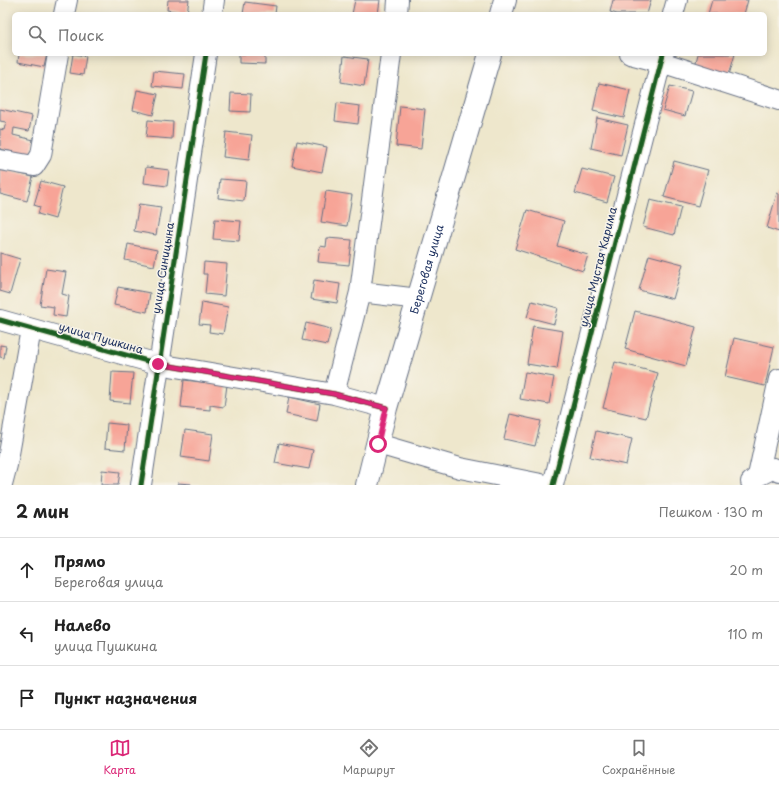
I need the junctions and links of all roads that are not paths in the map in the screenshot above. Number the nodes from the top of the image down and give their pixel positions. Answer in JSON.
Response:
{"nodes":[{"id":1,"x":67,"y":0,"type":"edge"},
{"id":2,"x":214,"y":0,"type":"edge"},
{"id":3,"x":398,"y":0,"type":"edge"},
{"id":4,"x":505,"y":0,"type":"edge"},
{"id":5,"x":677,"y":0,"type":"edge"},
{"id":6,"x":64,"y":12,"type":"edge"},
{"id":7,"x":212,"y":12,"type":"edge"},
{"id":8,"x":397,"y":12,"type":"edge"},
{"id":9,"x":502,"y":12,"type":"edge"},
{"id":10,"x":674,"y":12,"type":"edge"},
{"id":11,"x":58,"y":56,"type":"edge"},
{"id":12,"x":206,"y":56,"type":"edge"},
{"id":13,"x":391,"y":56,"type":"edge"},
{"id":14,"x":489,"y":56,"type":"edge"},
{"id":15,"x":646,"y":56,"type":"edge"},
{"id":16,"x":662,"y":58,"type":"edge"},
{"id":17,"x":779,"y":100,"type":"edge"},
{"id":18,"x":0,"y":160,"type":"edge"},
{"id":19,"x":360,"y":292,"type":"junction"},
{"id":20,"x":419,"y":299,"type":"junction"},
{"id":21,"x":0,"y":320,"type":"edge"},
{"id":22,"x":32,"y":329,"type":"junction"},
{"id":23,"x":158,"y":364,"type":"junction"},
{"id":24,"x":779,"y":379,"type":"edge"},
{"id":25,"x":334,"y":394,"type":"junction"},
{"id":26,"x":386,"y":408,"type":"junction"},
{"id":27,"x":378,"y":444,"type":"junction"},
{"id":28,"x":779,"y":471,"type":"edge"},
{"id":29,"x":753,"y":480,"type":"edge"},
{"id":30,"x":0,"y":484,"type":"edge"},
{"id":31,"x":141,"y":485,"type":"edge"},
{"id":32,"x":367,"y":485,"type":"edge"},
{"id":33,"x":546,"y":485,"type":"edge"},
{"id":34,"x":553,"y":485,"type":"edge"}],
"edges":[{"from":1,"to":6,"type":"street"},
{"from":2,"to":7,"type":"street"},
{"from":3,"to":8,"type":"street"},
{"from":4,"to":9,"type":"main road"},
{"from":5,"to":10,"type":"street"},
{"from":11,"to":18,"type":"street"},
{"from":12,"to":23,"type":"street","name":"улица Синицына"},
{"from":13,"to":19,"type":"street"},
{"from":14,"to":20,"type":"main road","name":"Береговая улица"},
{"from":15,"to":16,"type":"street"},
{"from":16,"to":17,"type":"street"},
{"from":16,"to":34,"type":"street","name":"улица Мустая Карима"},
{"from":19,"to":20,"type":"street"},
{"from":19,"to":25,"type":"street"},
{"from":20,"to":26,"type":"main road","name":"Береговая улица"},
{"from":21,"to":22,"type":"street","name":"улица Пушкина"},
{"from":22,"to":23,"type":"street","name":"улица Пушкина"},
{"from":22,"to":30,"type":"street"},
{"from":23,"to":25,"type":"street","name":"улица Пушкина"},
{"from":23,"to":31,"type":"street","name":"улица Синицына"},
{"from":24,"to":29,"type":"street"},
{"from":25,"to":26,"type":"street","name":"улица Пушкина"},
{"from":26,"to":27,"type":"main road","name":"Береговая улица"},
{"from":27,"to":32,"type":"main road","name":"Береговая улица"},
{"from":27,"to":33,"type":"street"},
{"from":28,"to":29,"type":"street"}]}
